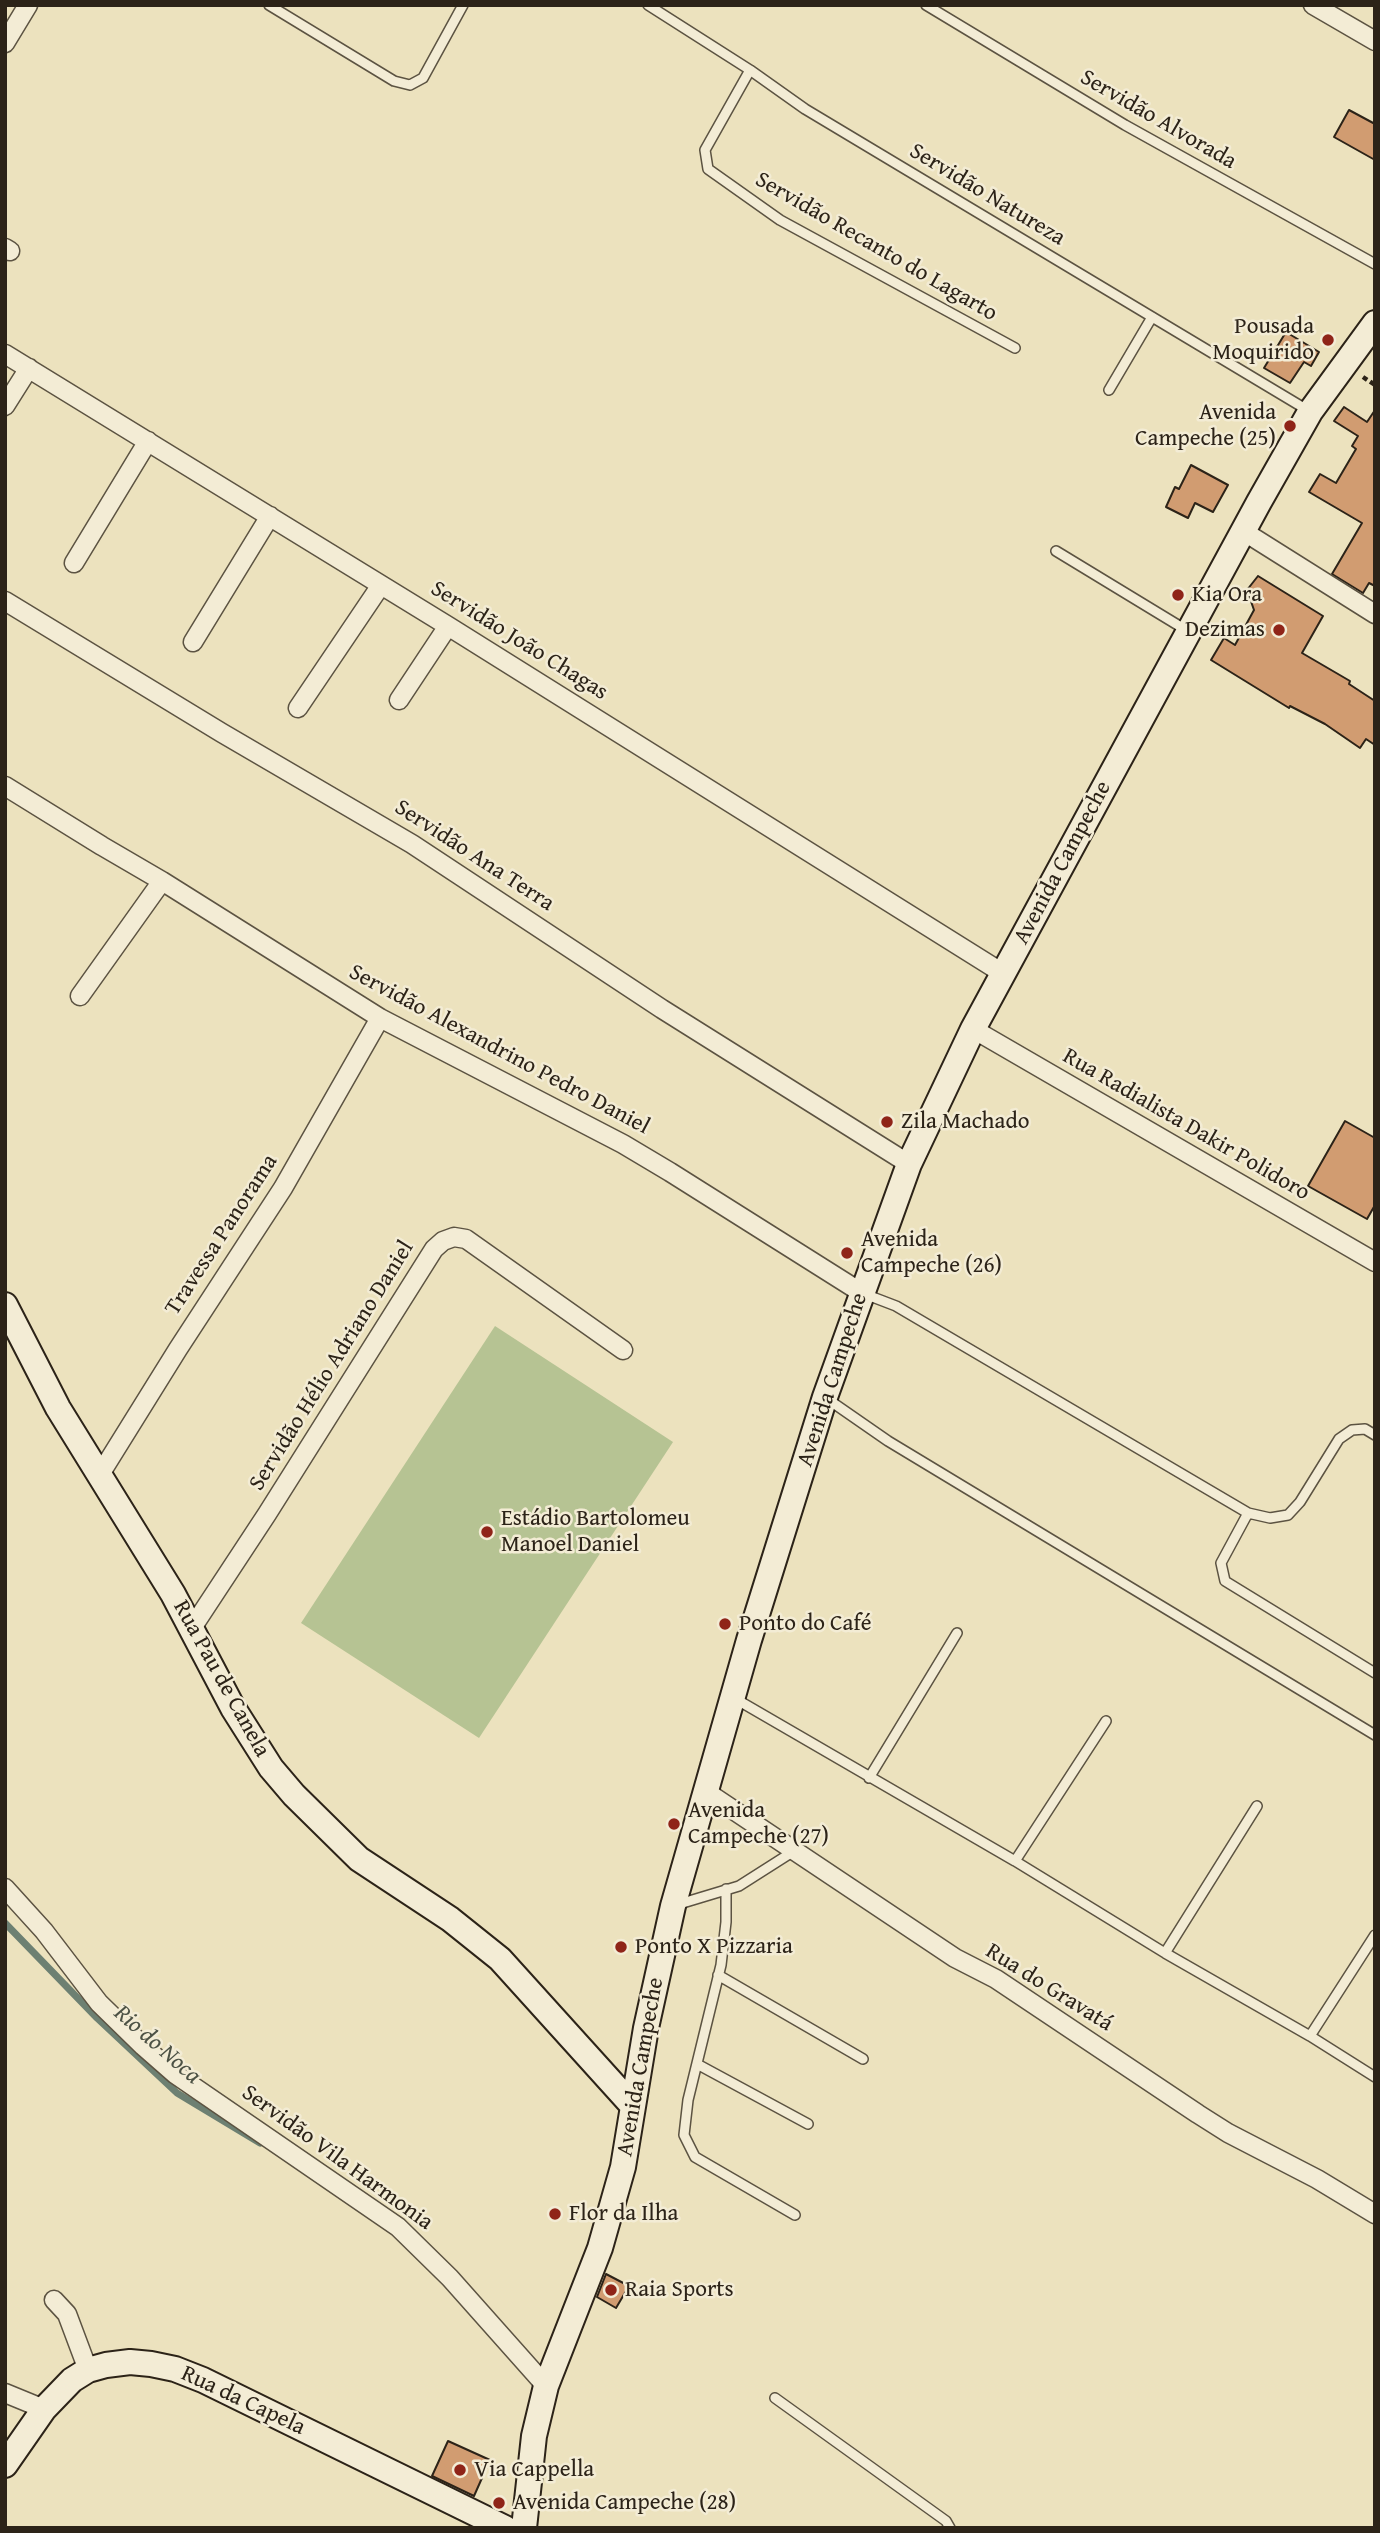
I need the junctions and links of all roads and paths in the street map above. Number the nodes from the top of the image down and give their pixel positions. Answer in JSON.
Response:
{"nodes":[{"id":1,"x":28,"y":5,"type":"edge"},
{"id":2,"x":269,"y":5,"type":"edge"},
{"id":3,"x":463,"y":5,"type":"edge"},
{"id":4,"x":648,"y":5,"type":"edge"},
{"id":5,"x":926,"y":5,"type":"edge"},
{"id":6,"x":1313,"y":5,"type":"edge"},
{"id":7,"x":1375,"y":41,"type":"edge"},
{"id":8,"x":5,"y":43,"type":"edge"},
{"id":9,"x":750,"y":70,"type":"junction"},
{"id":10,"x":1375,"y":264,"type":"edge"},
{"id":11,"x":1152,"y":317,"type":"junction"},
{"id":12,"x":1375,"y":323,"type":"edge"},
{"id":13,"x":1015,"y":348,"type":"dead end"},
{"id":14,"x":5,"y":354,"type":"edge"},
{"id":15,"x":29,"y":368,"type":"junction"},
{"id":16,"x":1109,"y":390,"type":"dead end"},
{"id":17,"x":5,"y":406,"type":"edge"},
{"id":18,"x":1310,"y":412,"type":"junction"},
{"id":19,"x":148,"y":441,"type":"junction"},
{"id":20,"x":270,"y":516,"type":"junction"},
{"id":21,"x":1243,"y":531,"type":"junction"},
{"id":22,"x":1056,"y":551,"type":"dead end"},
{"id":23,"x":74,"y":563,"type":"dead end"},
{"id":24,"x":381,"y":585,"type":"junction"},
{"id":25,"x":5,"y":601,"type":"edge"},
{"id":26,"x":1375,"y":614,"type":"edge"},
{"id":27,"x":447,"y":626,"type":"junction"},
{"id":28,"x":1187,"y":631,"type":"junction"},
{"id":29,"x":193,"y":642,"type":"dead end"},
{"id":30,"x":399,"y":700,"type":"dead end"},
{"id":31,"x":298,"y":708,"type":"dead end"},
{"id":32,"x":5,"y":786,"type":"edge"},
{"id":33,"x":162,"y":881,"type":"junction"},
{"id":34,"x":1004,"y":974,"type":"junction"},
{"id":35,"x":80,"y":996,"type":"dead end"},
{"id":36,"x":380,"y":1018,"type":"junction"},
{"id":37,"x":973,"y":1029,"type":"junction"},
{"id":38,"x":909,"y":1164,"type":"junction"},
{"id":39,"x":1375,"y":1262,"type":"edge"},
{"id":40,"x":862,"y":1293,"type":"junction"},
{"id":41,"x":5,"y":1305,"type":"edge"},
{"id":42,"x":623,"y":1350,"type":"dead end"},
{"id":43,"x":825,"y":1397,"type":"junction"},
{"id":44,"x":1375,"y":1435,"type":"edge"},
{"id":45,"x":99,"y":1476,"type":"junction"},
{"id":46,"x":1248,"y":1513,"type":"junction"},
{"id":47,"x":192,"y":1628,"type":"junction"},
{"id":48,"x":957,"y":1633,"type":"dead end"},
{"id":49,"x":1375,"y":1673,"type":"edge"},
{"id":50,"x":733,"y":1698,"type":"junction"},
{"id":51,"x":1106,"y":1721,"type":"dead end"},
{"id":52,"x":1375,"y":1735,"type":"edge"},
{"id":53,"x":869,"y":1778,"type":"junction"},
{"id":54,"x":705,"y":1791,"type":"junction"},
{"id":55,"x":1257,"y":1806,"type":"dead end"},
{"id":56,"x":794,"y":1851,"type":"junction"},
{"id":57,"x":1015,"y":1861,"type":"junction"},
{"id":58,"x":5,"y":1888,"type":"edge"},
{"id":59,"x":726,"y":1889,"type":"junction"},
{"id":60,"x":673,"y":1906,"type":"junction"},
{"id":61,"x":1375,"y":1935,"type":"edge"},
{"id":62,"x":1165,"y":1953,"type":"junction"},
{"id":63,"x":718,"y":1975,"type":"junction"},
{"id":64,"x":1310,"y":2036,"type":"junction"},
{"id":65,"x":863,"y":2059,"type":"dead end"},
{"id":66,"x":697,"y":2064,"type":"junction"},
{"id":67,"x":1375,"y":2077,"type":"edge"},
{"id":68,"x":632,"y":2105,"type":"junction"},
{"id":69,"x":808,"y":2124,"type":"dead end"},
{"id":70,"x":1375,"y":2214,"type":"edge"},
{"id":71,"x":796,"y":2216,"type":"dead end"},
{"id":72,"x":54,"y":2300,"type":"dead end"},
{"id":73,"x":88,"y":2371,"type":"junction"},
{"id":74,"x":547,"y":2386,"type":"junction"},
{"id":75,"x":5,"y":2393,"type":"edge"},
{"id":76,"x":775,"y":2398,"type":"dead end"},
{"id":77,"x":44,"y":2409,"type":"junction"},
{"id":78,"x":5,"y":2465,"type":"edge"},
{"id":79,"x":505,"y":2528,"type":"edge"},
{"id":80,"x":524,"y":2528,"type":"edge"},
{"id":81,"x":950,"y":2528,"type":"edge"}],
"edges":[{"from":1,"to":8,"type":"street"},
{"from":2,"to":3,"type":"lane"},
{"from":4,"to":9,"type":"lane","name":"Servidão Natureza"},
{"from":5,"to":10,"type":"lane","name":"Servidão Alvorada"},
{"from":6,"to":7,"type":"street"},
{"from":9,"to":11,"type":"lane","name":"Servidão Natureza"},
{"from":9,"to":13,"type":"lane","name":"Servidão Recanto do Lagarto"},
{"from":11,"to":16,"type":"lane"},
{"from":11,"to":18,"type":"lane","name":"Servidão Natureza"},
{"from":12,"to":18,"type":"main road","name":"Avenida Campeche"},
{"from":14,"to":15,"type":"street","name":"Servidão João Chagas"},
{"from":15,"to":17,"type":"street"},
{"from":15,"to":19,"type":"street","name":"Servidão João Chagas"},
{"from":18,"to":21,"type":"main road","name":"Avenida Campeche"},
{"from":19,"to":20,"type":"street","name":"Servidão João Chagas"},
{"from":19,"to":23,"type":"street"},
{"from":20,"to":24,"type":"street","name":"Servidão João Chagas"},
{"from":20,"to":29,"type":"street"},
{"from":21,"to":26,"type":"street"},
{"from":21,"to":28,"type":"main road","name":"Avenida Campeche"},
{"from":22,"to":28,"type":"lane"},
{"from":24,"to":27,"type":"street","name":"Servidão João Chagas"},
{"from":24,"to":31,"type":"street"},
{"from":25,"to":38,"type":"street","name":"Servidão Ana Terra"},
{"from":27,"to":30,"type":"street"},
{"from":27,"to":34,"type":"street","name":"Servidão João Chagas"},
{"from":28,"to":34,"type":"main road","name":"Avenida Campeche"},
{"from":32,"to":33,"type":"street","name":"Servidão Alexandrino Pedro Daniel"},
{"from":33,"to":35,"type":"street"},
{"from":33,"to":36,"type":"street","name":"Servidão Alexandrino Pedro Daniel"},
{"from":34,"to":37,"type":"main road","name":"Avenida Campeche"},
{"from":36,"to":40,"type":"street","name":"Servidão Alexandrino Pedro Daniel"},
{"from":36,"to":45,"type":"street","name":"Travessa Panorama"},
{"from":37,"to":38,"type":"main road","name":"Avenida Campeche"},
{"from":37,"to":39,"type":"street","name":"Rua Radialista Dakir Polidoro"},
{"from":38,"to":40,"type":"main road","name":"Avenida Campeche"},
{"from":40,"to":43,"type":"main road","name":"Avenida Campeche"},
{"from":40,"to":46,"type":"lane"},
{"from":41,"to":45,"type":"main road","name":"Rua Pau de Canela"},
{"from":42,"to":47,"type":"street","name":"Servidão Hélio Adriano Daniel"},
{"from":43,"to":50,"type":"main road","name":"Avenida Campeche"},
{"from":43,"to":52,"type":"lane"},
{"from":44,"to":46,"type":"lane"},
{"from":45,"to":47,"type":"main road","name":"Rua Pau de Canela"},
{"from":46,"to":49,"type":"lane"},
{"from":47,"to":68,"type":"main road","name":"Rua Pau de Canela"},
{"from":48,"to":53,"type":"lane"},
{"from":50,"to":53,"type":"lane"},
{"from":50,"to":54,"type":"main road","name":"Avenida Campeche"},
{"from":51,"to":57,"type":"lane"},
{"from":53,"to":57,"type":"lane"},
{"from":54,"to":56,"type":"street","name":"Rua do Gravatá"},
{"from":54,"to":60,"type":"main road","name":"Avenida Campeche"},
{"from":55,"to":62,"type":"lane"},
{"from":56,"to":59,"type":"lane"},
{"from":56,"to":70,"type":"street","name":"Rua do Gravatá"},
{"from":57,"to":62,"type":"lane"},
{"from":58,"to":74,"type":"street","name":"Servidão Vila Harmonia"},
{"from":59,"to":60,"type":"lane"},
{"from":59,"to":63,"type":"lane"},
{"from":60,"to":68,"type":"main road","name":"Avenida Campeche"},
{"from":61,"to":64,"type":"lane"},
{"from":62,"to":64,"type":"lane"},
{"from":63,"to":65,"type":"lane"},
{"from":63,"to":66,"type":"lane"},
{"from":64,"to":67,"type":"lane"},
{"from":66,"to":69,"type":"lane"},
{"from":66,"to":71,"type":"lane"},
{"from":68,"to":74,"type":"main road","name":"Avenida Campeche"},
{"from":72,"to":73,"type":"street"},
{"from":73,"to":77,"type":"main road","name":"Rua da Capela"},
{"from":73,"to":79,"type":"main road","name":"Rua da Capela"},
{"from":74,"to":80,"type":"main road","name":"Avenida Campeche"},
{"from":75,"to":77,"type":"street"},
{"from":76,"to":81,"type":"lane"},
{"from":77,"to":78,"type":"main road","name":"Rua da Capela"}]}
